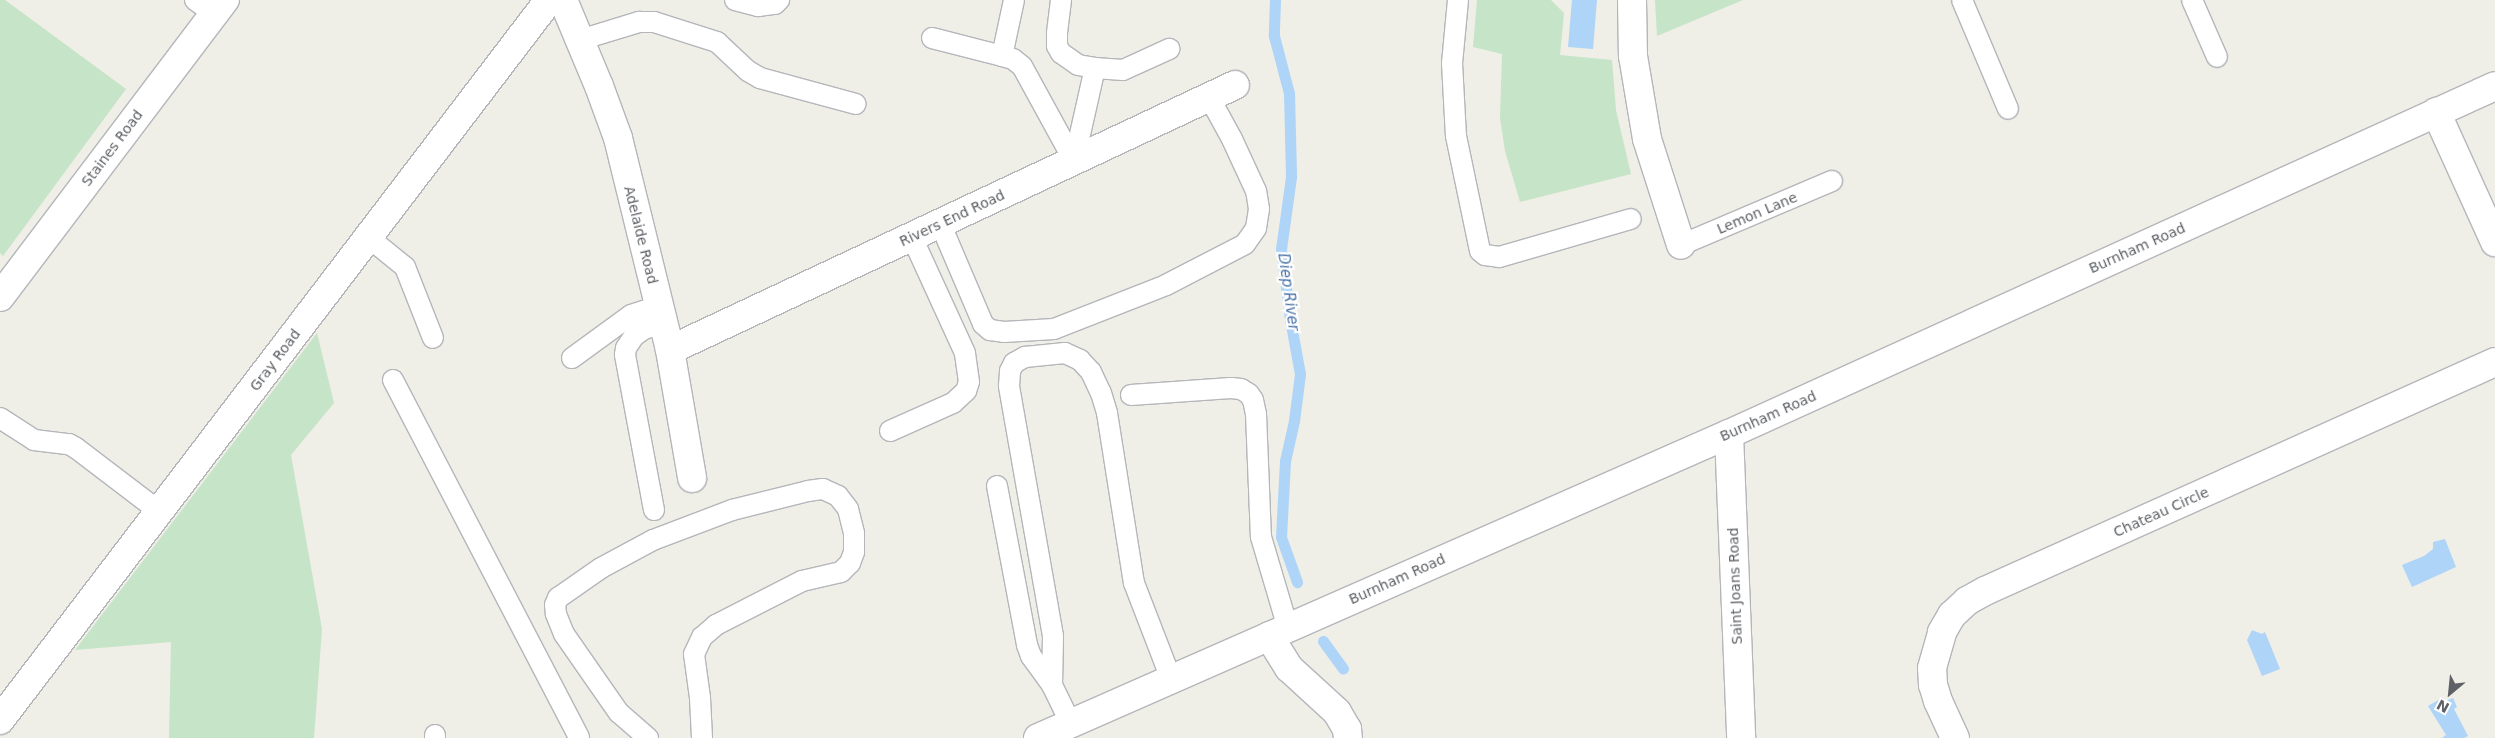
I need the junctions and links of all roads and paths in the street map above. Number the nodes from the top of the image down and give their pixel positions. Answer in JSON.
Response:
{"nodes":[{"id":1,"x":549,"y":0,"type":"edge"},
{"id":2,"x":563,"y":0,"type":"edge"},
{"id":3,"x":735,"y":0,"type":"edge"},
{"id":4,"x":778,"y":0,"type":"edge"},
{"id":5,"x":1014,"y":0,"type":"edge"},
{"id":6,"x":1061,"y":0,"type":"edge"},
{"id":7,"x":1458,"y":0,"type":"edge"},
{"id":8,"x":1632,"y":0,"type":"edge"},
{"id":9,"x":1962,"y":0,"type":"edge"},
{"id":10,"x":2192,"y":0,"type":"edge"},
{"id":11,"x":212,"y":5,"type":"edge"},
{"id":12,"x":932,"y":38,"type":"dead end"},
{"id":13,"x":580,"y":40,"type":"junction"},
{"id":14,"x":1169,"y":49,"type":"dead end"},
{"id":15,"x":1002,"y":56,"type":"junction"},
{"id":16,"x":2217,"y":57,"type":"dead end"},
{"id":17,"x":1095,"y":68,"type":"junction"},
{"id":18,"x":1235,"y":85,"type":"dead end"},
{"id":19,"x":2495,"y":86,"type":"edge"},
{"id":20,"x":1209,"y":98,"type":"junction"},
{"id":21,"x":856,"y":104,"type":"dead end"},
{"id":22,"x":2008,"y":109,"type":"dead end"},
{"id":23,"x":2436,"y":112,"type":"junction"},
{"id":24,"x":1074,"y":161,"type":"junction"},
{"id":25,"x":1832,"y":181,"type":"dead end"},
{"id":26,"x":1631,"y":219,"type":"dead end"},
{"id":27,"x":940,"y":223,"type":"junction"},
{"id":28,"x":368,"y":237,"type":"junction"},
{"id":29,"x":912,"y":237,"type":"junction"},
{"id":30,"x":2495,"y":242,"type":"edge"},
{"id":31,"x":1681,"y":245,"type":"joint"},
{"id":32,"x":4,"y":284,"type":"edge"},
{"id":33,"x":661,"y":314,"type":"junction"},
{"id":34,"x":433,"y":338,"type":"dead end"},
{"id":35,"x":670,"y":350,"type":"junction"},
{"id":36,"x":572,"y":358,"type":"dead end"},
{"id":37,"x":2495,"y":362,"type":"edge"},
{"id":38,"x":393,"y":380,"type":"dead end"},
{"id":39,"x":1131,"y":395,"type":"dead end"},
{"id":40,"x":0,"y":418,"type":"edge"},
{"id":41,"x":890,"y":430,"type":"dead end"},
{"id":42,"x":1729,"y":434,"type":"junction"},
{"id":43,"x":692,"y":478,"type":"dead end"},
{"id":44,"x":997,"y":486,"type":"dead end"},
{"id":45,"x":654,"y":510,"type":"dead end"},
{"id":46,"x":160,"y":512,"type":"junction"},
{"id":47,"x":1287,"y":628,"type":"junction"},
{"id":48,"x":1171,"y":679,"type":"junction"},
{"id":49,"x":1052,"y":686,"type":"junction"},
{"id":50,"x":0,"y":720,"type":"edge"},
{"id":51,"x":1071,"y":724,"type":"junction"},
{"id":52,"x":579,"y":738,"type":"edge"},
{"id":53,"x":648,"y":738,"type":"edge"},
{"id":54,"x":702,"y":738,"type":"edge"},
{"id":55,"x":1038,"y":738,"type":"edge"},
{"id":56,"x":1348,"y":738,"type":"edge"},
{"id":57,"x":1741,"y":738,"type":"edge"},
{"id":58,"x":1955,"y":738,"type":"edge"}],
"edges":[{"from":1,"to":28,"type":"street","name":"Gray Road"},
{"from":2,"to":13,"type":"street","name":"Adelaide Road"},
{"from":3,"to":4,"type":"lane"},
{"from":5,"to":15,"type":"lane"},
{"from":6,"to":17,"type":"lane"},
{"from":7,"to":26,"type":"lane"},
{"from":8,"to":31,"type":"street"},
{"from":9,"to":22,"type":"lane"},
{"from":10,"to":16,"type":"lane"},
{"from":11,"to":32,"type":"street","name":"Staines Road"},
{"from":12,"to":15,"type":"lane"},
{"from":13,"to":21,"type":"lane"},
{"from":13,"to":33,"type":"street","name":"Adelaide Road"},
{"from":14,"to":17,"type":"lane"},
{"from":15,"to":24,"type":"lane"},
{"from":17,"to":24,"type":"lane"},
{"from":18,"to":20,"type":"street","name":"Rivers End Road"},
{"from":19,"to":23,"type":"street","name":"Burnham Road"},
{"from":20,"to":24,"type":"street","name":"Rivers End Road"},
{"from":20,"to":27,"type":"lane"},
{"from":23,"to":30,"type":"street"},
{"from":23,"to":42,"type":"street","name":"Burnham Road"},
{"from":24,"to":27,"type":"street","name":"Rivers End Road"},
{"from":25,"to":31,"type":"lane","name":"Lemon Lane"},
{"from":27,"to":29,"type":"street","name":"Rivers End Road"},
{"from":28,"to":34,"type":"lane"},
{"from":28,"to":46,"type":"street","name":"Gray Road"},
{"from":29,"to":35,"type":"street","name":"Rivers End Road"},
{"from":29,"to":41,"type":"lane"},
{"from":33,"to":35,"type":"street","name":"Adelaide Road"},
{"from":33,"to":36,"type":"lane"},
{"from":33,"to":45,"type":"lane"},
{"from":35,"to":43,"type":"street","name":"Adelaide Road"},
{"from":37,"to":58,"type":"street","name":"Chateau Circle"},
{"from":38,"to":52,"type":"lane"},
{"from":39,"to":47,"type":"lane"},
{"from":40,"to":46,"type":"lane"},
{"from":42,"to":47,"type":"street","name":"Burnham Road"},
{"from":42,"to":57,"type":"street","name":"Saint Joans Road"},
{"from":44,"to":49,"type":"lane"},
{"from":46,"to":50,"type":"street","name":"Gray Road"},
{"from":47,"to":48,"type":"street","name":"Burnham Road"},
{"from":47,"to":56,"type":"street"},
{"from":48,"to":49,"type":"lane"},
{"from":48,"to":51,"type":"street","name":"Burnham Road"},
{"from":49,"to":51,"type":"lane"},
{"from":51,"to":55,"type":"street","name":"Burnham Road"},
{"from":53,"to":54,"type":"lane"}]}
